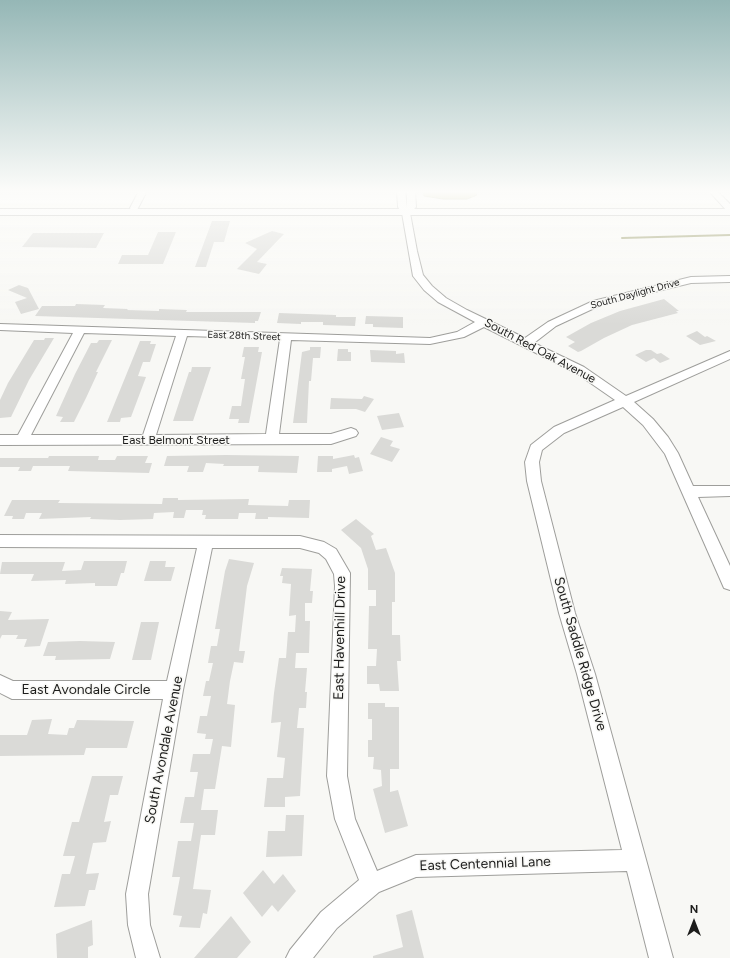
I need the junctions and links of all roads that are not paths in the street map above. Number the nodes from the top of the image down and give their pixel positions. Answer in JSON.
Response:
{"nodes":[{"id":1,"x":410,"y":236,"type":"edge"},
{"id":2,"x":730,"y":279,"type":"edge"},
{"id":3,"x":484,"y":322,"type":"junction"},
{"id":4,"x":0,"y":327,"type":"edge"},
{"id":5,"x":80,"y":330,"type":"junction"},
{"id":6,"x":182,"y":334,"type":"junction"},
{"id":7,"x":286,"y":337,"type":"junction"},
{"id":8,"x":526,"y":343,"type":"junction"},
{"id":9,"x":730,"y":355,"type":"edge"},
{"id":10,"x":626,"y":402,"type":"junction"},
{"id":11,"x":351,"y":433,"type":"dead end"},
{"id":12,"x":0,"y":440,"type":"edge"},
{"id":13,"x":22,"y":440,"type":"junction"},
{"id":14,"x":148,"y":440,"type":"junction"},
{"id":15,"x":272,"y":440,"type":"junction"},
{"id":16,"x":730,"y":491,"type":"edge"},
{"id":17,"x":688,"y":492,"type":"junction"},
{"id":18,"x":0,"y":541,"type":"edge"},
{"id":19,"x":206,"y":542,"type":"junction"},
{"id":20,"x":730,"y":583,"type":"edge"},
{"id":21,"x":0,"y":684,"type":"edge"},
{"id":22,"x":174,"y":690,"type":"junction"},
{"id":23,"x":635,"y":860,"type":"junction"},
{"id":24,"x":371,"y":884,"type":"junction"},
{"id":25,"x":148,"y":958,"type":"edge"},
{"id":26,"x":298,"y":958,"type":"edge"},
{"id":27,"x":662,"y":958,"type":"edge"}],
"edges":[{"from":1,"to":3,"type":"street","name":"South Red Oak Avenue"},
{"from":2,"to":8,"type":"street","name":"South Daylight Drive"},
{"from":3,"to":7,"type":"street","name":"East 28th Street"},
{"from":3,"to":8,"type":"street","name":"South Red Oak Avenue"},
{"from":4,"to":5,"type":"street","name":"East 28th Street"},
{"from":5,"to":6,"type":"street","name":"East 28th Street"},
{"from":5,"to":13,"type":"street"},
{"from":6,"to":7,"type":"street","name":"East 28th Street"},
{"from":6,"to":14,"type":"street"},
{"from":7,"to":15,"type":"street"},
{"from":8,"to":10,"type":"street","name":"South Red Oak Avenue"},
{"from":9,"to":10,"type":"street","name":"South Saddle Ridge Drive"},
{"from":10,"to":17,"type":"street","name":"South Red Oak Avenue"},
{"from":10,"to":23,"type":"street","name":"South Saddle Ridge Drive"},
{"from":11,"to":15,"type":"street","name":"East Belmont Street"},
{"from":12,"to":13,"type":"street","name":"East Belmont Street"},
{"from":13,"to":14,"type":"street","name":"East Belmont Street"},
{"from":14,"to":15,"type":"street","name":"East Belmont Street"},
{"from":16,"to":17,"type":"street"},
{"from":17,"to":20,"type":"street","name":"South Red Oak Avenue"},
{"from":18,"to":19,"type":"street","name":"East Havenhill Drive"},
{"from":19,"to":22,"type":"street","name":"South Avondale Avenue"},
{"from":19,"to":24,"type":"street","name":"East Havenhill Drive"},
{"from":21,"to":22,"type":"street","name":"East Avondale Circle"},
{"from":22,"to":25,"type":"street","name":"South Avondale Avenue"},
{"from":23,"to":24,"type":"street","name":"East Centennial Lane"},
{"from":23,"to":27,"type":"street","name":"South Saddle Ridge Drive"},
{"from":24,"to":26,"type":"street","name":"East Centennial Lane"}]}
